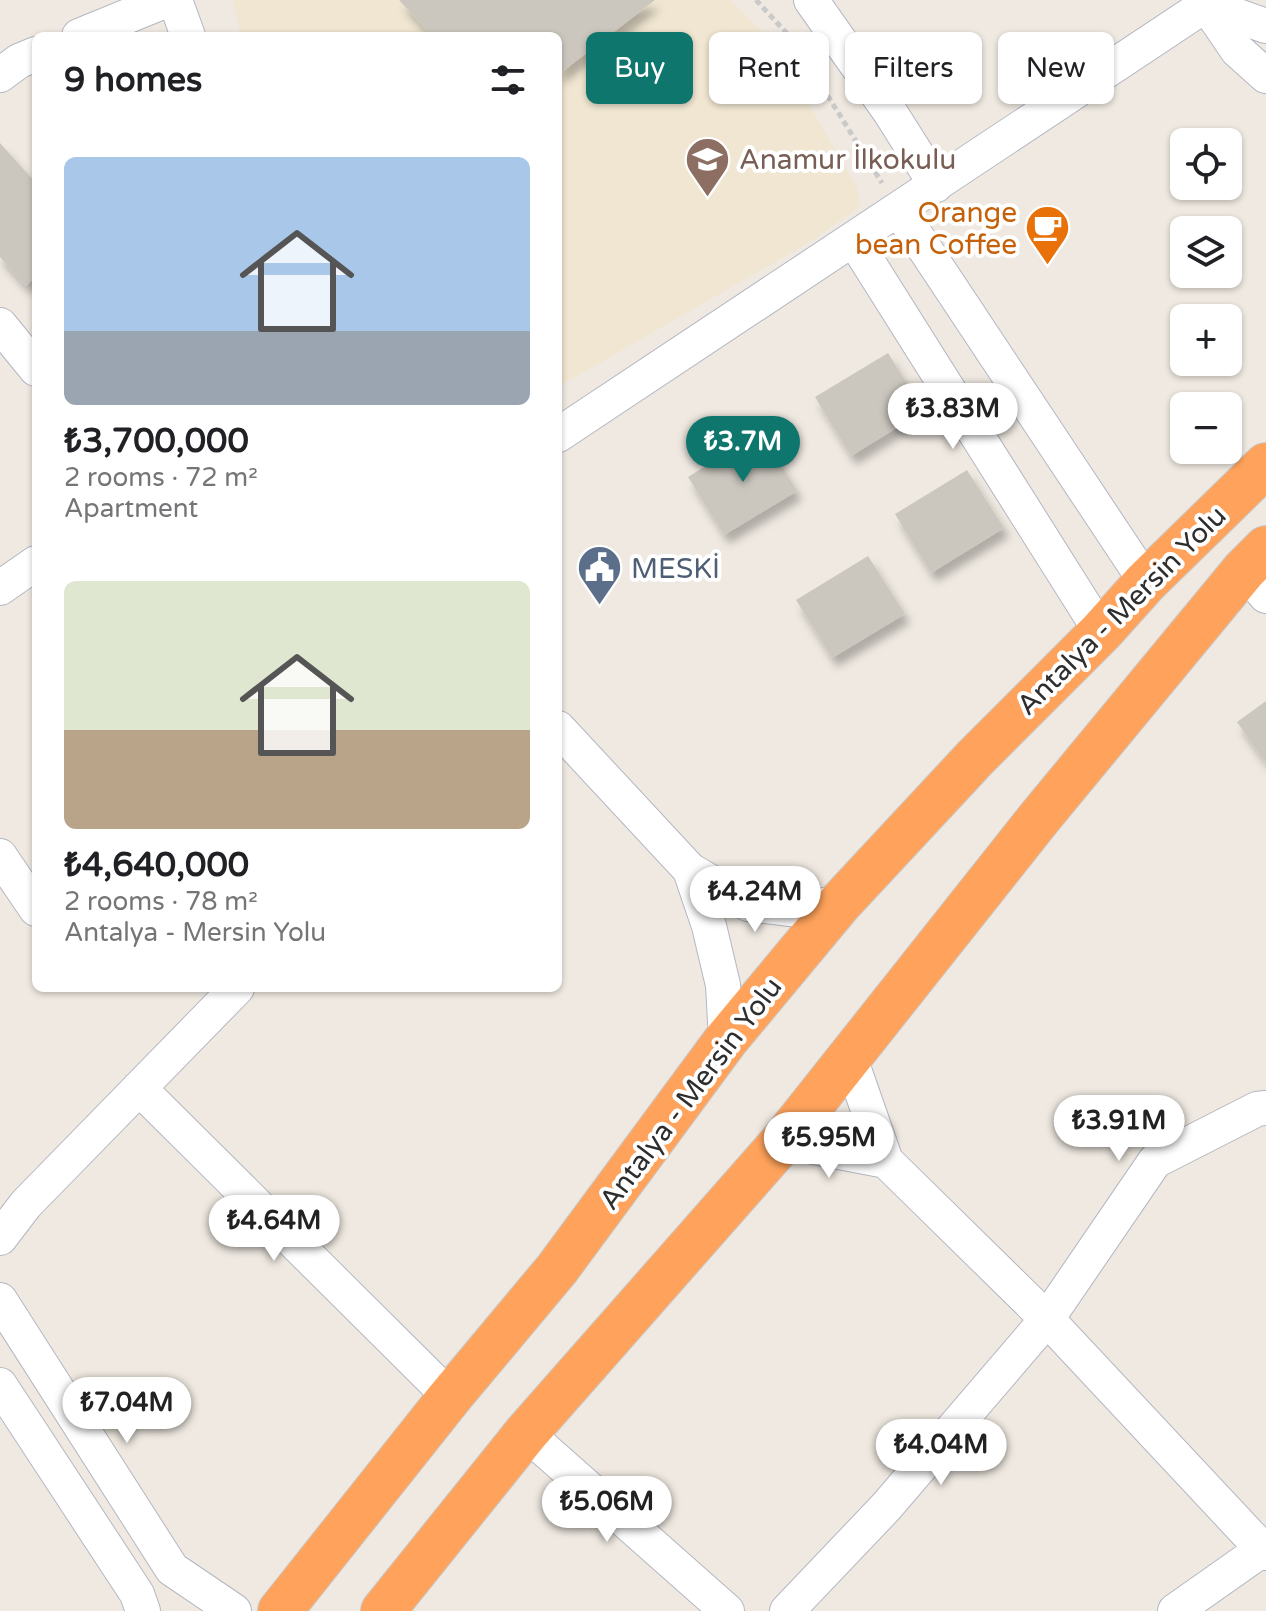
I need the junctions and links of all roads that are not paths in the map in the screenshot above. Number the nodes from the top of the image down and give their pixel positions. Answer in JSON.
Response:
{"nodes":[{"id":1,"x":167,"y":0,"type":"edge"},
{"id":2,"x":175,"y":0,"type":"edge"},
{"id":3,"x":811,"y":0,"type":"edge"},
{"id":4,"x":1208,"y":2,"type":"edge"},
{"id":5,"x":1266,"y":26,"type":"edge"},
{"id":6,"x":89,"y":32,"type":"edge"},
{"id":7,"x":187,"y":32,"type":"edge"},
{"id":8,"x":32,"y":56,"type":"edge"},
{"id":9,"x":0,"y":75,"type":"edge"},
{"id":10,"x":1266,"y":76,"type":"edge"},
{"id":11,"x":936,"y":185,"type":"junction"},
{"id":12,"x":899,"y":210,"type":"junction"},
{"id":13,"x":854,"y":240,"type":"junction"},
{"id":14,"x":0,"y":325,"type":"edge"},
{"id":15,"x":32,"y":364,"type":"edge"},
{"id":16,"x":568,"y":429,"type":"edge"},
{"id":17,"x":562,"y":448,"type":"edge"},
{"id":18,"x":1266,"y":465,"type":"edge"},
{"id":19,"x":32,"y":566,"type":"edge"},
{"id":20,"x":1259,"y":571,"type":"edge"},
{"id":21,"x":1146,"y":582,"type":"junction"},
{"id":22,"x":0,"y":588,"type":"edge"},
{"id":23,"x":1101,"y":632,"type":"junction"},
{"id":24,"x":562,"y":732,"type":"edge"},
{"id":25,"x":0,"y":856,"type":"edge"},
{"id":26,"x":690,"y":870,"type":"junction"},
{"id":27,"x":32,"y":903,"type":"edge"},
{"id":28,"x":840,"y":903,"type":"junction"},
{"id":29,"x":233,"y":992,"type":"edge"},
{"id":30,"x":726,"y":1040,"type":"junction"},
{"id":31,"x":850,"y":1058,"type":"junction"},
{"id":32,"x":139,"y":1088,"type":"junction"},
{"id":33,"x":1266,"y":1108,"type":"edge"},
{"id":34,"x":783,"y":1141,"type":"junction"},
{"id":35,"x":886,"y":1161,"type":"junction"},
{"id":36,"x":13,"y":1211,"type":"edge"},
{"id":37,"x":0,"y":1238,"type":"edge"},
{"id":38,"x":0,"y":1300,"type":"edge"},
{"id":39,"x":1047,"y":1319,"type":"junction"},
{"id":40,"x":0,"y":1385,"type":"edge"},
{"id":41,"x":450,"y":1397,"type":"junction"},
{"id":42,"x":526,"y":1433,"type":"junction"},
{"id":43,"x":1264,"y":1551,"type":"edge"},
{"id":44,"x":172,"y":1569,"type":"junction"},
{"id":45,"x":401,"y":1600,"type":"edge"},
{"id":46,"x":140,"y":1602,"type":"edge"},
{"id":47,"x":234,"y":1611,"type":"edge"},
{"id":48,"x":280,"y":1611,"type":"edge"},
{"id":49,"x":727,"y":1611,"type":"edge"},
{"id":50,"x":787,"y":1611,"type":"edge"},
{"id":51,"x":1175,"y":1611,"type":"edge"}],
"edges":[{"from":1,"to":6,"type":"street"},
{"from":2,"to":7,"type":"street"},
{"from":3,"to":11,"type":"street"},
{"from":4,"to":5,"type":"street"},
{"from":4,"to":10,"type":"street"},
{"from":4,"to":11,"type":"street"},
{"from":8,"to":9,"type":"street"},
{"from":11,"to":12,"type":"street"},
{"from":12,"to":13,"type":"street"},
{"from":12,"to":21,"type":"street"},
{"from":13,"to":16,"type":"street"},
{"from":13,"to":23,"type":"street"},
{"from":14,"to":15,"type":"street"},
{"from":16,"to":17,"type":"street"},
{"from":18,"to":21,"type":"highway","name":"Antalya - Mersin Yolu"},
{"from":19,"to":22,"type":"street"},
{"from":20,"to":31,"type":"highway","name":"Antalya - Mersin Yolu"},
{"from":21,"to":23,"type":"highway","name":"Antalya - Mersin Yolu"},
{"from":23,"to":28,"type":"highway","name":"Antalya - Mersin Yolu"},
{"from":24,"to":26,"type":"street"},
{"from":25,"to":27,"type":"street"},
{"from":26,"to":28,"type":"street"},
{"from":26,"to":30,"type":"street"},
{"from":28,"to":30,"type":"highway","name":"Antalya - Mersin Yolu"},
{"from":29,"to":32,"type":"street"},
{"from":30,"to":41,"type":"highway","name":"Antalya - Mersin Yolu"},
{"from":31,"to":34,"type":"highway","name":"Antalya - Mersin Yolu"},
{"from":31,"to":35,"type":"street"},
{"from":32,"to":36,"type":"street"},
{"from":32,"to":41,"type":"street"},
{"from":33,"to":39,"type":"street"},
{"from":34,"to":35,"type":"street"},
{"from":34,"to":42,"type":"highway","name":"Antalya - Mersin Yolu"},
{"from":35,"to":39,"type":"street"},
{"from":36,"to":37,"type":"street"},
{"from":38,"to":44,"type":"street"},
{"from":39,"to":43,"type":"street"},
{"from":39,"to":50,"type":"street"},
{"from":40,"to":46,"type":"street"},
{"from":41,"to":48,"type":"highway","name":"Antalya - Mersin Yolu"},
{"from":42,"to":45,"type":"highway","name":"Antalya - Mersin Yolu"},
{"from":42,"to":49,"type":"street"},
{"from":43,"to":51,"type":"street"},
{"from":44,"to":46,"type":"street"},
{"from":44,"to":47,"type":"street"}]}
